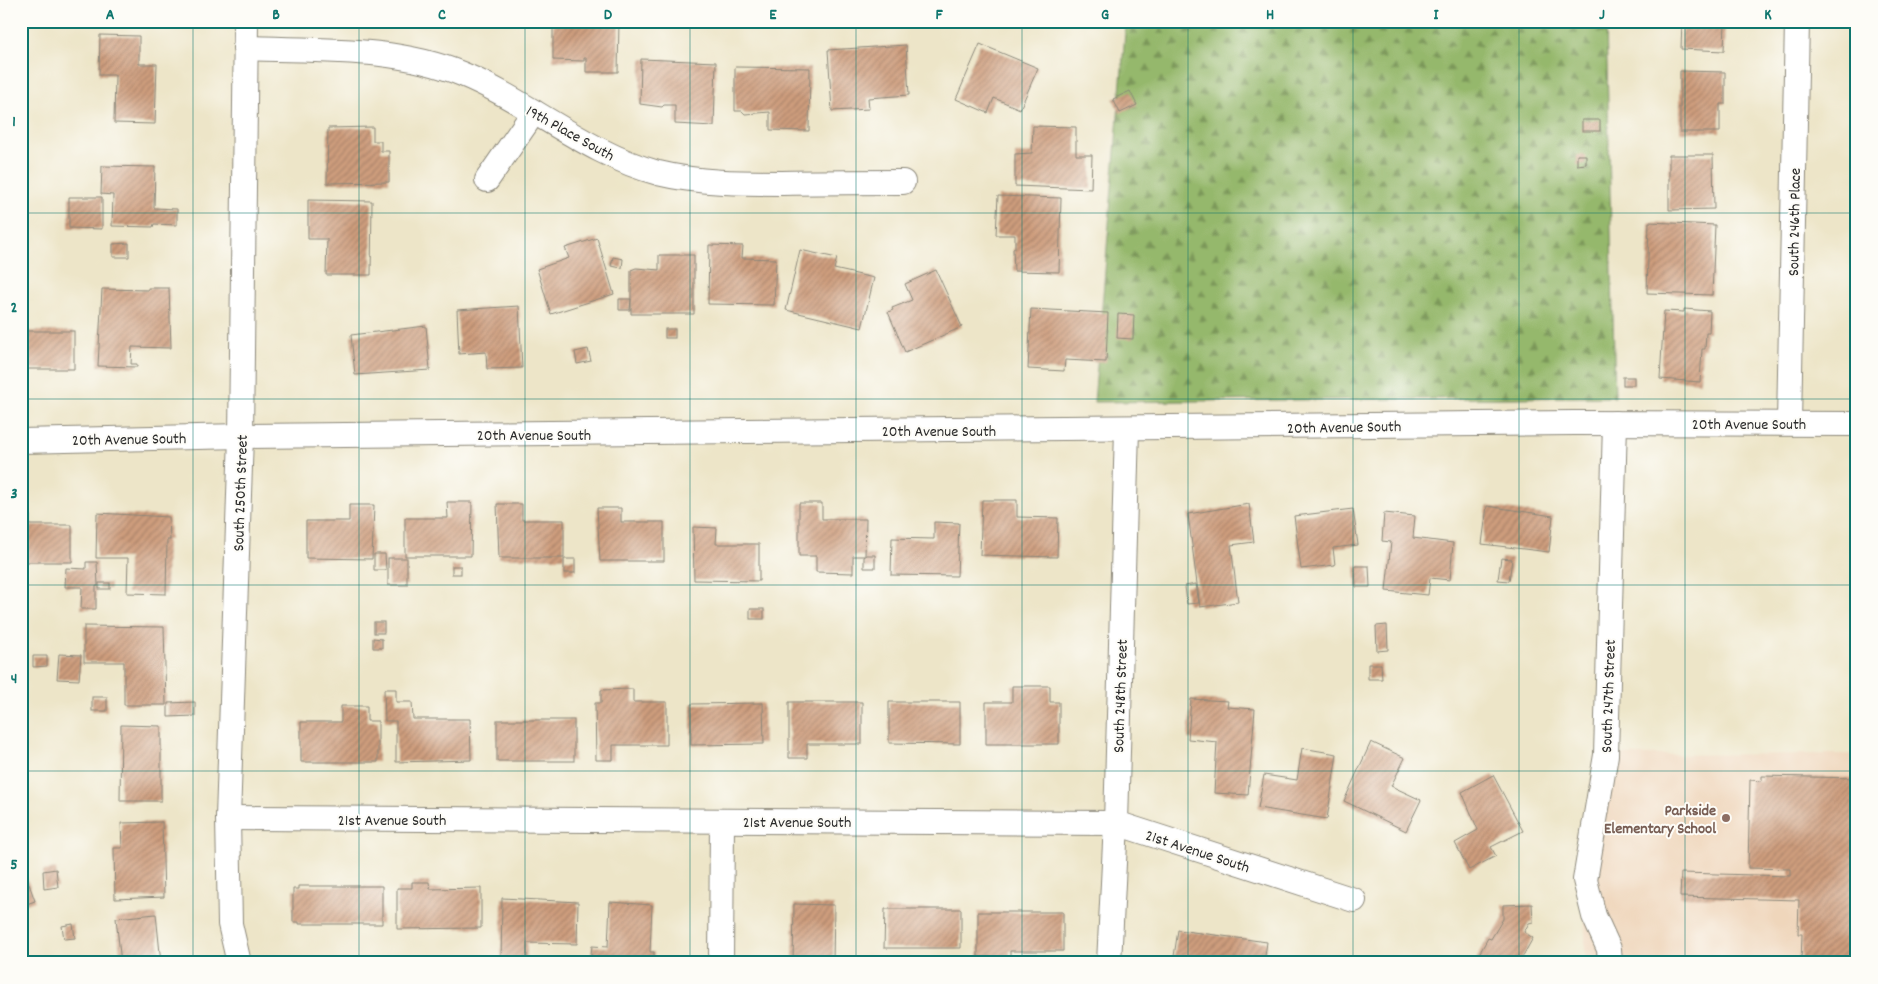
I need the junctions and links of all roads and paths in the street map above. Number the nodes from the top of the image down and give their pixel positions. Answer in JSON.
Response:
{"nodes":[{"id":1,"x":246,"y":21,"type":"edge"},
{"id":2,"x":1797,"y":21,"type":"edge"},
{"id":3,"x":245,"y":48,"type":"junction"},
{"id":4,"x":534,"y":112,"type":"junction"},
{"id":5,"x":487,"y":180,"type":"dead end"},
{"id":6,"x":904,"y":182,"type":"dead end"},
{"id":7,"x":1615,"y":423,"type":"junction"},
{"id":8,"x":1789,"y":423,"type":"junction"},
{"id":9,"x":1857,"y":424,"type":"edge"},
{"id":10,"x":1127,"y":429,"type":"junction"},
{"id":11,"x":241,"y":436,"type":"junction"},
{"id":12,"x":21,"y":441,"type":"edge"},
{"id":13,"x":228,"y":818,"type":"junction"},
{"id":14,"x":722,"y":821,"type":"junction"},
{"id":15,"x":1116,"y":823,"type":"junction"},
{"id":16,"x":1354,"y":900,"type":"dead end"},
{"id":17,"x":239,"y":963,"type":"edge"},
{"id":18,"x":721,"y":963,"type":"edge"},
{"id":19,"x":1109,"y":963,"type":"edge"},
{"id":20,"x":1610,"y":963,"type":"edge"}],
"edges":[{"from":1,"to":3,"type":"street","name":"South 250th Street"},
{"from":2,"to":8,"type":"street","name":"South 246th Place"},
{"from":3,"to":4,"type":"street","name":"19th Place South"},
{"from":3,"to":11,"type":"street","name":"South 250th Street"},
{"from":4,"to":5,"type":"street"},
{"from":4,"to":6,"type":"street","name":"19th Place South"},
{"from":7,"to":8,"type":"street","name":"20th Avenue South"},
{"from":7,"to":10,"type":"street","name":"20th Avenue South"},
{"from":7,"to":20,"type":"street","name":"South 247th Street"},
{"from":8,"to":9,"type":"street","name":"20th Avenue South"},
{"from":10,"to":11,"type":"street","name":"20th Avenue South"},
{"from":10,"to":15,"type":"street","name":"South 248th Street"},
{"from":11,"to":12,"type":"street","name":"20th Avenue South"},
{"from":11,"to":13,"type":"street","name":"South 250th Street"},
{"from":13,"to":14,"type":"street","name":"21st Avenue South"},
{"from":13,"to":17,"type":"street","name":"South 250th Street"},
{"from":14,"to":15,"type":"street","name":"21st Avenue South"},
{"from":14,"to":18,"type":"street"},
{"from":15,"to":16,"type":"street","name":"21st Avenue South"},
{"from":15,"to":19,"type":"street","name":"South 248th Street"}]}
